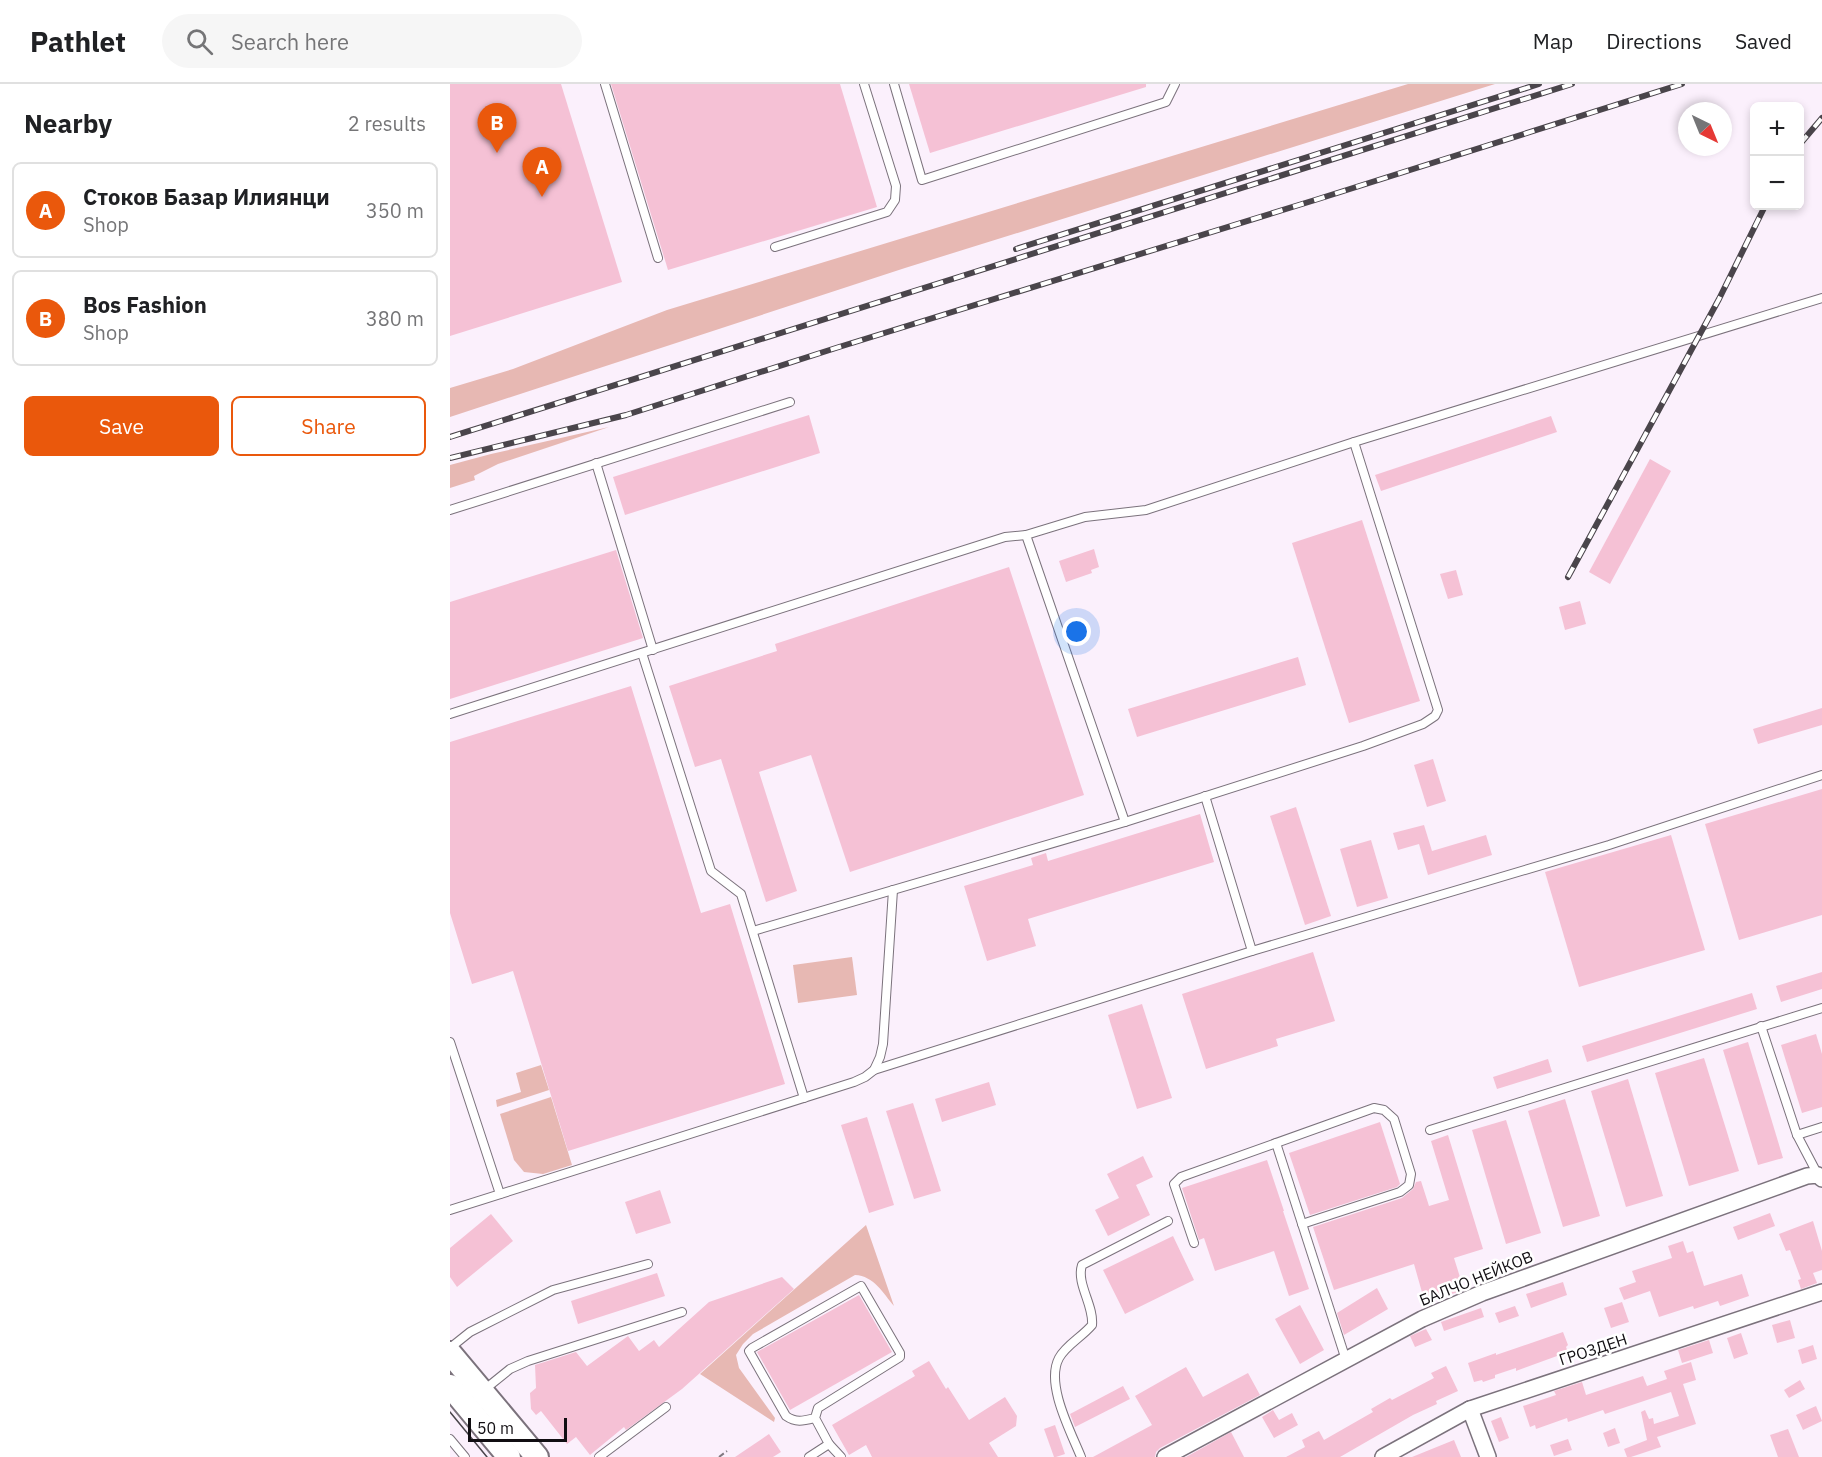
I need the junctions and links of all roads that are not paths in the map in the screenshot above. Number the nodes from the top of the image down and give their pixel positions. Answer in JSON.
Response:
{"nodes":[{"id":1,"x":605,"y":84,"type":"edge"},
{"id":2,"x":864,"y":84,"type":"edge"},
{"id":3,"x":894,"y":84,"type":"edge"},
{"id":4,"x":1175,"y":84,"type":"edge"},
{"id":5,"x":775,"y":247,"type":"dead end"},
{"id":6,"x":658,"y":258,"type":"dead end"},
{"id":7,"x":1822,"y":298,"type":"edge"},
{"id":8,"x":790,"y":402,"type":"dead end"},
{"id":9,"x":1354,"y":442,"type":"junction"},
{"id":10,"x":596,"y":463,"type":"junction"},
{"id":11,"x":450,"y":510,"type":"edge"},
{"id":12,"x":1026,"y":535,"type":"junction"},
{"id":13,"x":653,"y":650,"type":"junction"},
{"id":14,"x":642,"y":653,"type":"junction"},
{"id":15,"x":450,"y":714,"type":"edge"},
{"id":16,"x":1822,"y":775,"type":"edge"},
{"id":17,"x":1205,"y":796,"type":"junction"},
{"id":18,"x":1125,"y":822,"type":"junction"},
{"id":19,"x":893,"y":890,"type":"junction"},
{"id":20,"x":753,"y":931,"type":"junction"},
{"id":21,"x":1252,"y":951,"type":"junction"},
{"id":22,"x":1822,"y":1008,"type":"edge"},
{"id":23,"x":1761,"y":1026,"type":"junction"},
{"id":24,"x":450,"y":1042,"type":"edge"},
{"id":25,"x":874,"y":1070,"type":"junction"},
{"id":26,"x":804,"y":1098,"type":"junction"},
{"id":27,"x":1822,"y":1127,"type":"edge"},
{"id":28,"x":1430,"y":1130,"type":"dead end"},
{"id":29,"x":1797,"y":1135,"type":"junction"},
{"id":30,"x":1276,"y":1143,"type":"junction"},
{"id":31,"x":1820,"y":1177,"type":"edge"},
{"id":32,"x":500,"y":1194,"type":"junction"},
{"id":33,"x":450,"y":1210,"type":"edge"},
{"id":34,"x":1168,"y":1221,"type":"dead end"},
{"id":35,"x":1302,"y":1224,"type":"junction"},
{"id":36,"x":1194,"y":1243,"type":"dead end"},
{"id":37,"x":648,"y":1264,"type":"dead end"},
{"id":38,"x":1822,"y":1293,"type":"edge"},
{"id":39,"x":682,"y":1312,"type":"dead end"},
{"id":40,"x":450,"y":1351,"type":"edge"},
{"id":41,"x":1346,"y":1360,"type":"junction"},
{"id":42,"x":450,"y":1386,"type":"edge"},
{"id":43,"x":483,"y":1391,"type":"junction"},
{"id":44,"x":666,"y":1407,"type":"dead end"},
{"id":45,"x":1470,"y":1409,"type":"junction"},
{"id":46,"x":815,"y":1418,"type":"junction"},
{"id":47,"x":451,"y":1442,"type":"edge"},
{"id":48,"x":829,"y":1444,"type":"junction"},
{"id":49,"x":465,"y":1457,"type":"edge"},
{"id":50,"x":509,"y":1457,"type":"edge"},
{"id":51,"x":537,"y":1457,"type":"edge"},
{"id":52,"x":550,"y":1457,"type":"edge"},
{"id":53,"x":599,"y":1457,"type":"edge"},
{"id":54,"x":809,"y":1457,"type":"edge"},
{"id":55,"x":841,"y":1457,"type":"edge"},
{"id":56,"x":1081,"y":1457,"type":"edge"},
{"id":57,"x":1165,"y":1457,"type":"edge"},
{"id":58,"x":1383,"y":1457,"type":"edge"},
{"id":59,"x":1488,"y":1457,"type":"edge"}],
"edges":[{"from":1,"to":6,"type":"lane"},
{"from":2,"to":5,"type":"lane"},
{"from":3,"to":4,"type":"lane"},
{"from":7,"to":9,"type":"lane"},
{"from":8,"to":10,"type":"lane"},
{"from":9,"to":12,"type":"lane"},
{"from":9,"to":17,"type":"lane"},
{"from":10,"to":11,"type":"lane"},
{"from":10,"to":13,"type":"lane"},
{"from":12,"to":13,"type":"lane"},
{"from":12,"to":18,"type":"lane"},
{"from":13,"to":14,"type":"lane"},
{"from":14,"to":15,"type":"lane"},
{"from":14,"to":20,"type":"lane"},
{"from":16,"to":21,"type":"lane"},
{"from":17,"to":18,"type":"lane"},
{"from":17,"to":21,"type":"lane"},
{"from":18,"to":19,"type":"lane"},
{"from":19,"to":20,"type":"lane"},
{"from":19,"to":25,"type":"lane"},
{"from":20,"to":26,"type":"lane"},
{"from":21,"to":25,"type":"lane"},
{"from":22,"to":23,"type":"lane"},
{"from":23,"to":28,"type":"lane"},
{"from":23,"to":29,"type":"lane"},
{"from":24,"to":32,"type":"lane"},
{"from":25,"to":26,"type":"lane"},
{"from":26,"to":32,"type":"lane"},
{"from":27,"to":29,"type":"lane"},
{"from":29,"to":31,"type":"lane"},
{"from":30,"to":35,"type":"lane"},
{"from":30,"to":35,"type":"lane"},
{"from":30,"to":36,"type":"lane"},
{"from":31,"to":41,"type":"street","name":"БАЛЧО НЕЙКОВ"},
{"from":32,"to":33,"type":"lane"},
{"from":34,"to":56,"type":"lane"},
{"from":35,"to":41,"type":"lane"},
{"from":37,"to":40,"type":"lane"},
{"from":38,"to":45,"type":"street","name":"ГРОЗДЕН"},
{"from":39,"to":43,"type":"lane"},
{"from":40,"to":43,"type":"main road"},
{"from":41,"to":57,"type":"street","name":"БАЛЧО НЕЙКОВ"},
{"from":42,"to":50,"type":"main road"},
{"from":43,"to":51,"type":"main road"},
{"from":43,"to":52,"type":"street"},
{"from":44,"to":53,"type":"lane"},
{"from":45,"to":58,"type":"street","name":"ГРОЗДЕН"},
{"from":45,"to":59,"type":"street"},
{"from":46,"to":46,"type":"lane"},
{"from":46,"to":48,"type":"lane"},
{"from":47,"to":49,"type":"lane"},
{"from":48,"to":54,"type":"lane"},
{"from":48,"to":55,"type":"lane"}]}
